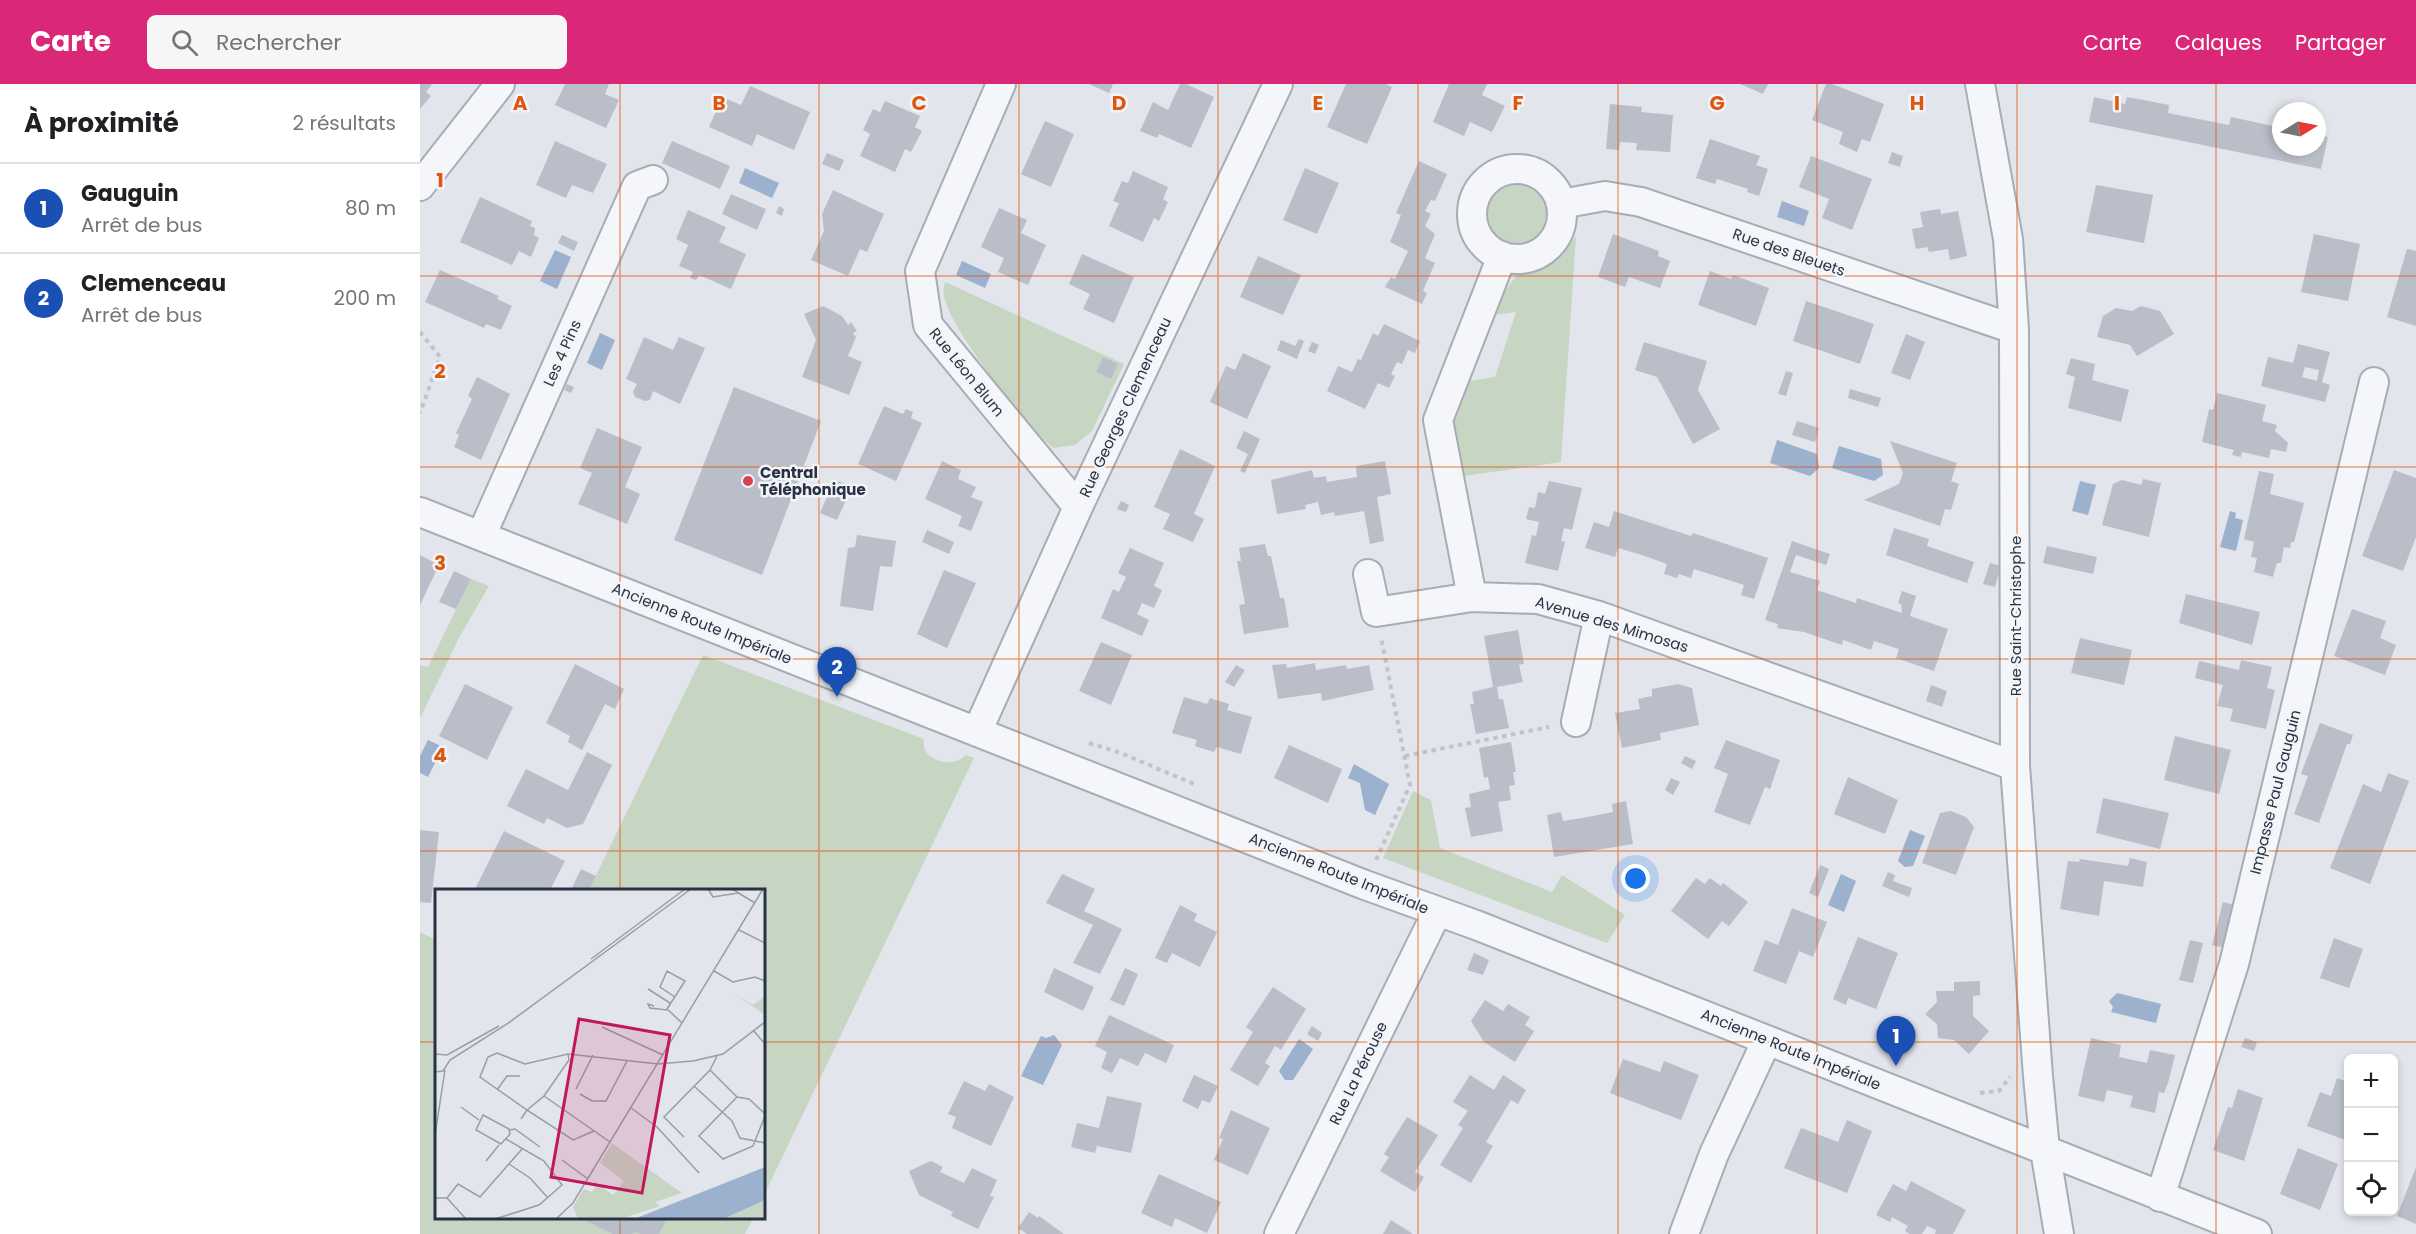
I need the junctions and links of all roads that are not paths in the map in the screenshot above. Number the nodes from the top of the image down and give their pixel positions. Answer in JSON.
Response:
{"nodes":[{"id":1,"x":500,"y":84,"type":"edge"},
{"id":2,"x":1001,"y":84,"type":"edge"},
{"id":3,"x":1278,"y":84,"type":"edge"},
{"id":4,"x":1980,"y":84,"type":"edge"},
{"id":5,"x":653,"y":180,"type":"dead end"},
{"id":6,"x":420,"y":186,"type":"edge"},
{"id":7,"x":1561,"y":204,"type":"junction"},
{"id":8,"x":1502,"y":256,"type":"junction"},
{"id":9,"x":2014,"y":329,"type":"junction"},
{"id":10,"x":2374,"y":382,"type":"dead end"},
{"id":11,"x":1078,"y":507,"type":"junction"},
{"id":12,"x":420,"y":512,"type":"edge"},
{"id":13,"x":481,"y":536,"type":"junction"},
{"id":14,"x":1368,"y":574,"type":"dead end"},
{"id":15,"x":1472,"y":597,"type":"junction"},
{"id":16,"x":1599,"y":616,"type":"junction"},
{"id":17,"x":1576,"y":722,"type":"road end"},
{"id":18,"x":977,"y":732,"type":"junction"},
{"id":19,"x":2015,"y":766,"type":"junction"},
{"id":20,"x":1437,"y":912,"type":"junction"},
{"id":21,"x":1767,"y":1040,"type":"junction"},
{"id":22,"x":2045,"y":1150,"type":"junction"},
{"id":23,"x":2160,"y":1197,"type":"junction"},
{"id":24,"x":1279,"y":1234,"type":"edge"},
{"id":25,"x":1684,"y":1234,"type":"edge"},
{"id":26,"x":2059,"y":1234,"type":"edge"},
{"id":27,"x":2257,"y":1234,"type":"edge"}],
"edges":[{"from":1,"to":6,"type":"street"},
{"from":2,"to":11,"type":"street","name":"Rue Léon Blum"},
{"from":3,"to":11,"type":"street","name":"Rue Georges Clemenceau"},
{"from":4,"to":9,"type":"street","name":"Rue Saint-Christophe"},
{"from":5,"to":13,"type":"street","name":"Les 4 Pins"},
{"from":7,"to":8,"type":"street"},
{"from":7,"to":8,"type":"street"},
{"from":7,"to":9,"type":"street","name":"Rue des Bleuets"},
{"from":8,"to":15,"type":"street"},
{"from":9,"to":19,"type":"street","name":"Rue Saint-Christophe"},
{"from":10,"to":23,"type":"street","name":"Impasse Paul Gauguin"},
{"from":11,"to":18,"type":"street","name":"Rue Georges Clemenceau"},
{"from":12,"to":13,"type":"street","name":"Ancienne Route Impériale"},
{"from":13,"to":18,"type":"street","name":"Ancienne Route Impériale"},
{"from":14,"to":15,"type":"street","name":"Avenue des Mimosas"},
{"from":15,"to":16,"type":"street","name":"Avenue des Mimosas"},
{"from":16,"to":17,"type":"street"},
{"from":16,"to":19,"type":"street","name":"Avenue des Mimosas"},
{"from":18,"to":20,"type":"street","name":"Ancienne Route Impériale"},
{"from":19,"to":22,"type":"street","name":"Rue Saint-Christophe"},
{"from":20,"to":21,"type":"street","name":"Ancienne Route Impériale"},
{"from":20,"to":24,"type":"street","name":"Rue La Pérouse"},
{"from":21,"to":22,"type":"street","name":"Ancienne Route Impériale"},
{"from":21,"to":25,"type":"street"},
{"from":22,"to":23,"type":"street","name":"Ancienne Route Impériale"},
{"from":22,"to":26,"type":"street","name":"Rue Saint-Christophe"},
{"from":23,"to":27,"type":"street","name":"Ancienne Route Impériale"}]}
